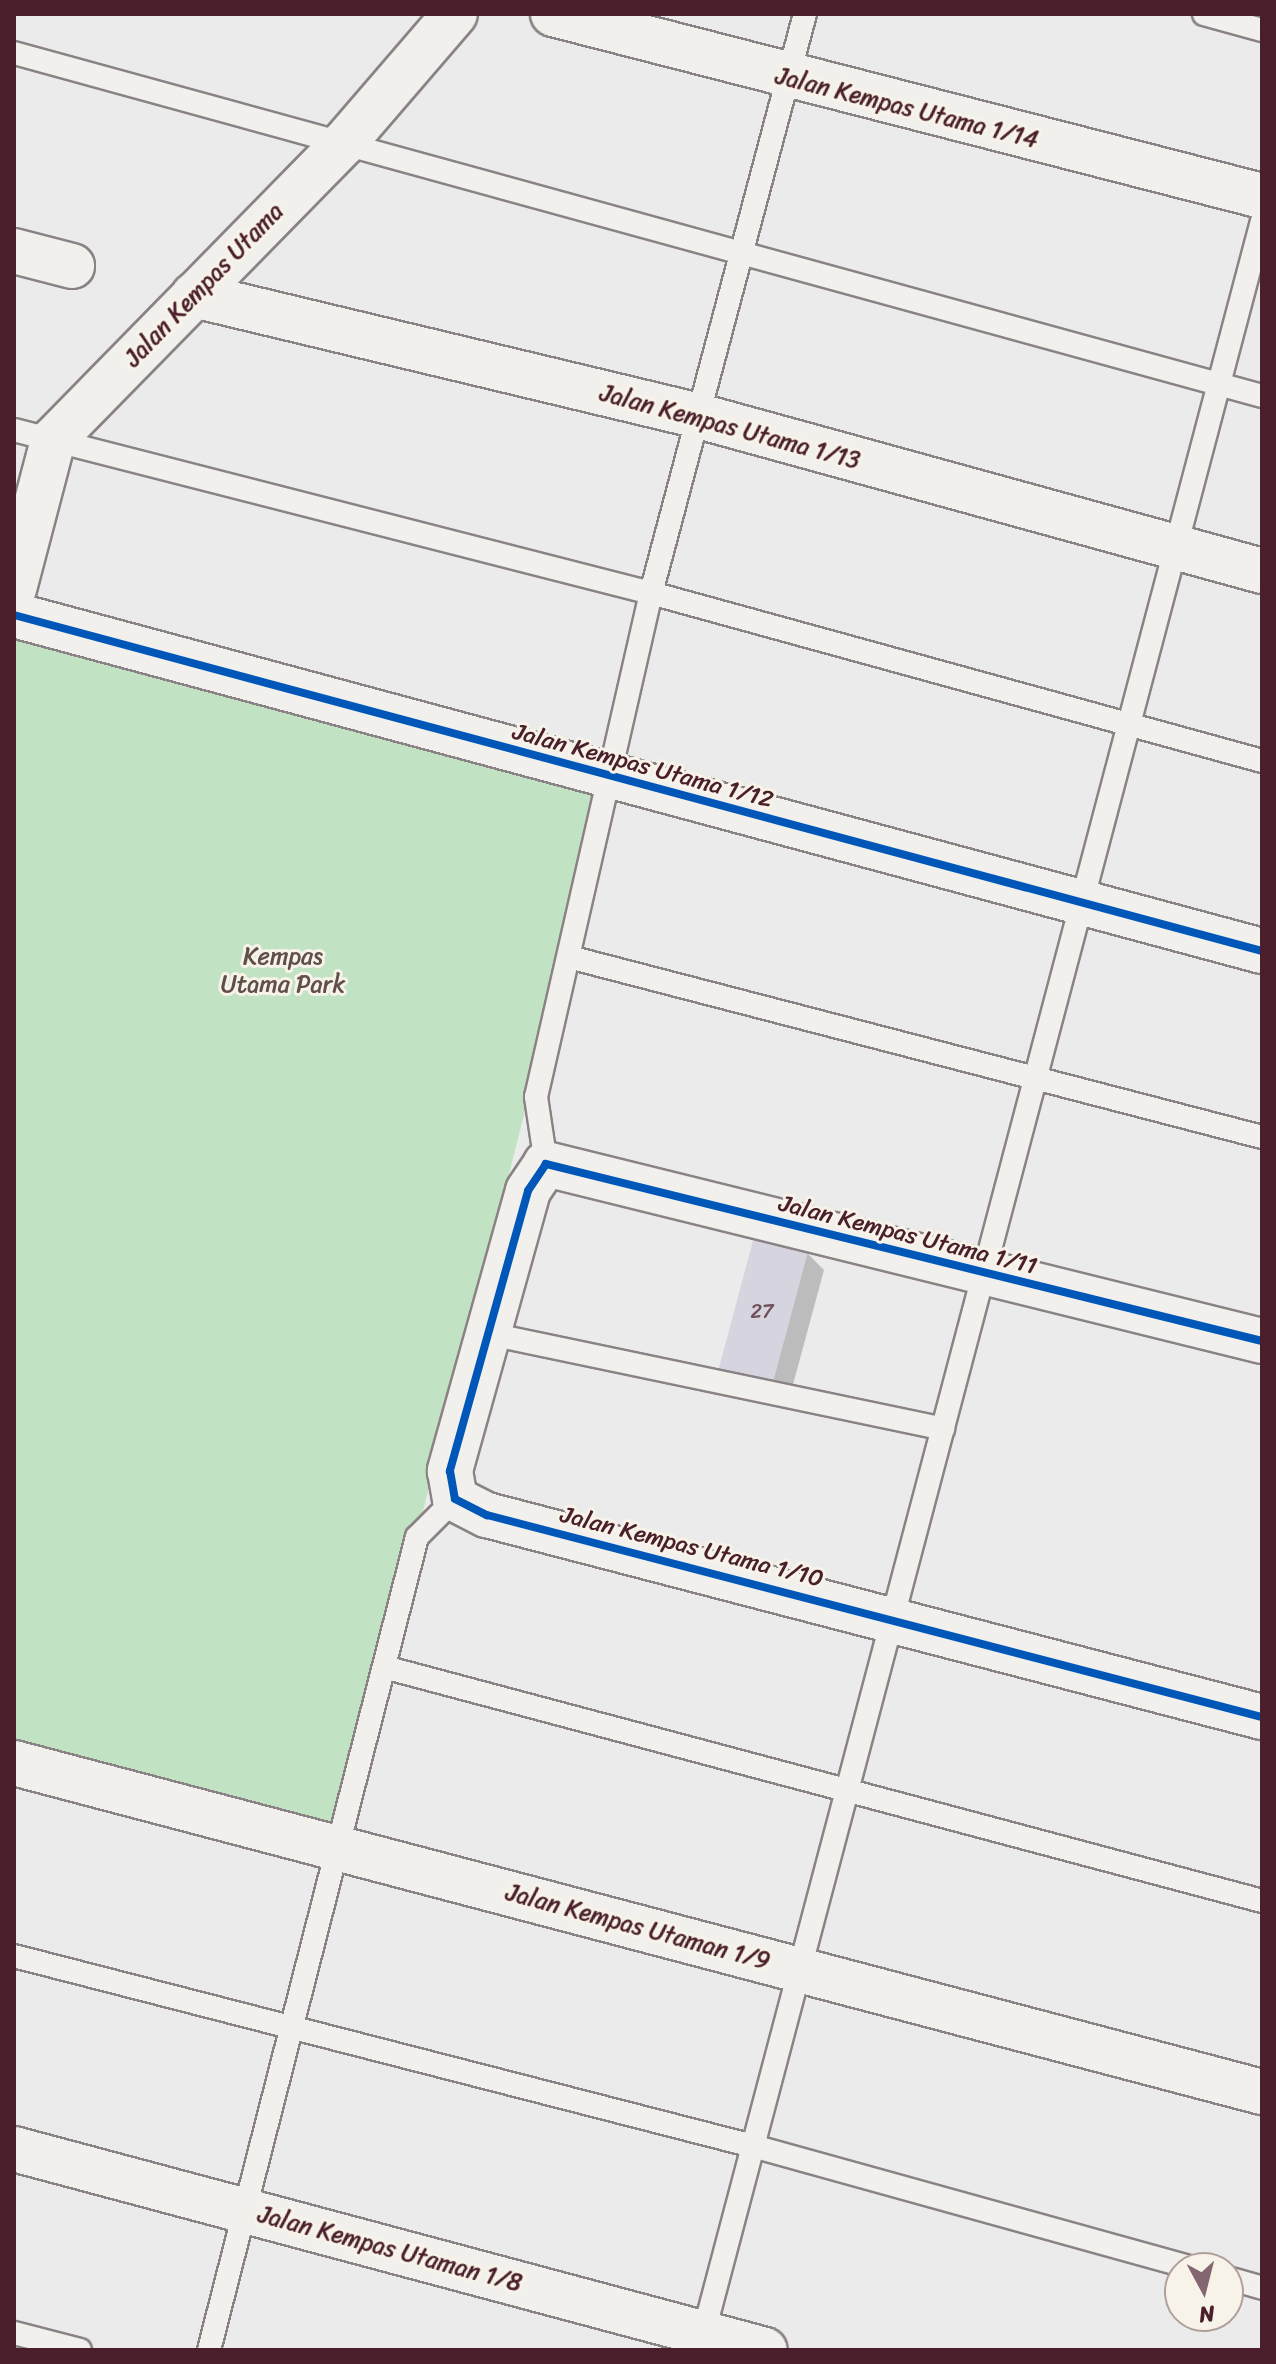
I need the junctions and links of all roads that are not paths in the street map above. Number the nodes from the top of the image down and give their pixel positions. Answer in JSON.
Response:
{"nodes":[{"id":1,"x":455,"y":14,"type":"edge"},
{"id":2,"x":553,"y":14,"type":"edge"},
{"id":3,"x":805,"y":14,"type":"edge"},
{"id":4,"x":1204,"y":14,"type":"edge"},
{"id":5,"x":1262,"y":30,"type":"edge"},
{"id":6,"x":14,"y":53,"type":"edge"},
{"id":7,"x":786,"y":78,"type":"junction"},
{"id":8,"x":344,"y":143,"type":"junction"},
{"id":9,"x":1262,"y":196,"type":"edge"},
{"id":10,"x":1262,"y":221,"type":"edge"},
{"id":11,"x":14,"y":251,"type":"edge"},
{"id":12,"x":740,"y":252,"type":"junction"},
{"id":13,"x":72,"y":266,"type":"dead end"},
{"id":14,"x":194,"y":295,"type":"junction"},
{"id":15,"x":1219,"y":386,"type":"junction"},
{"id":16,"x":1262,"y":396,"type":"edge"},
{"id":17,"x":695,"y":415,"type":"junction"},
{"id":18,"x":34,"y":435,"type":"edge"},
{"id":19,"x":1176,"y":549,"type":"junction"},
{"id":20,"x":1262,"y":571,"type":"edge"},
{"id":21,"x":14,"y":589,"type":"edge"},
{"id":22,"x":651,"y":593,"type":"junction"},
{"id":23,"x":14,"y":615,"type":"edge"},
{"id":24,"x":1129,"y":725,"type":"junction"},
{"id":25,"x":1262,"y":761,"type":"edge"},
{"id":26,"x":610,"y":778,"type":"junction"},
{"id":27,"x":1082,"y":903,"type":"junction"},
{"id":28,"x":1262,"y":951,"type":"edge"},
{"id":29,"x":569,"y":957,"type":"junction"},
{"id":30,"x":1036,"y":1077,"type":"junction"},
{"id":31,"x":1262,"y":1137,"type":"edge"},
{"id":32,"x":546,"y":1164,"type":"junction"},
{"id":33,"x":981,"y":1275,"type":"junction"},
{"id":34,"x":490,"y":1334,"type":"junction"},
{"id":35,"x":1262,"y":1341,"type":"edge"},
{"id":36,"x":943,"y":1429,"type":"junction"},
{"id":37,"x":455,"y":1499,"type":"junction"},
{"id":38,"x":892,"y":1620,"type":"junction"},
{"id":39,"x":384,"y":1667,"type":"junction"},
{"id":40,"x":1262,"y":1717,"type":"edge"},
{"id":41,"x":14,"y":1763,"type":"edge"},
{"id":42,"x":847,"y":1790,"type":"junction"},
{"id":43,"x":337,"y":1848,"type":"junction"},
{"id":44,"x":1262,"y":1901,"type":"edge"},
{"id":45,"x":14,"y":1956,"type":"edge"},
{"id":46,"x":800,"y":1970,"type":"junction"},
{"id":47,"x":293,"y":2030,"type":"junction"},
{"id":48,"x":1262,"y":2092,"type":"edge"},
{"id":49,"x":753,"y":2146,"type":"junction"},
{"id":50,"x":14,"y":2149,"type":"edge"},
{"id":51,"x":243,"y":2210,"type":"junction"},
{"id":52,"x":1164,"y":2260,"type":"edge"},
{"id":53,"x":14,"y":2333,"type":"edge"},
{"id":54,"x":702,"y":2341,"type":"edge"},
{"id":55,"x":80,"y":2350,"type":"edge"},
{"id":56,"x":209,"y":2350,"type":"edge"},
{"id":57,"x":765,"y":2350,"type":"edge"}],
"edges":[{"from":1,"to":8,"type":"street","name":"Jalan Kempas Utama"},
{"from":2,"to":7,"type":"street","name":"Jalan Kempas Utama 1/14"},
{"from":3,"to":7,"type":"lane"},
{"from":4,"to":5,"type":"lane"},
{"from":6,"to":8,"type":"lane"},
{"from":7,"to":9,"type":"street","name":"Jalan Kempas Utama 1/14"},
{"from":7,"to":12,"type":"lane"},
{"from":8,"to":12,"type":"lane"},
{"from":8,"to":14,"type":"street","name":"Jalan Kempas Utama"},
{"from":10,"to":15,"type":"lane"},
{"from":11,"to":13,"type":"street"},
{"from":12,"to":15,"type":"lane"},
{"from":12,"to":17,"type":"lane"},
{"from":14,"to":17,"type":"street","name":"Jalan Kempas Utama 1/13"},
{"from":14,"to":18,"type":"street","name":"Jalan Kempas Utama"},
{"from":15,"to":16,"type":"lane"},
{"from":15,"to":19,"type":"lane"},
{"from":17,"to":19,"type":"street","name":"Jalan Kempas Utama 1/13"},
{"from":17,"to":22,"type":"lane"},
{"from":18,"to":21,"type":"street","name":"Jalan Kempas Utama"},
{"from":18,"to":22,"type":"lane"},
{"from":19,"to":20,"type":"street","name":"Jalan Kempas Utama 1/13"},
{"from":19,"to":24,"type":"lane"},
{"from":22,"to":24,"type":"lane"},
{"from":22,"to":26,"type":"lane"},
{"from":23,"to":26,"type":"street","name":"Jalan Kempas Utama 1/12"},
{"from":24,"to":25,"type":"lane"},
{"from":24,"to":27,"type":"lane"},
{"from":26,"to":27,"type":"street","name":"Jalan Kempas Utama 1/12"},
{"from":26,"to":29,"type":"lane"},
{"from":27,"to":28,"type":"street","name":"Jalan Kempas Utama 1/12"},
{"from":27,"to":30,"type":"lane"},
{"from":29,"to":30,"type":"lane"},
{"from":29,"to":32,"type":"lane"},
{"from":30,"to":31,"type":"lane"},
{"from":30,"to":33,"type":"lane"},
{"from":32,"to":33,"type":"street","name":"Jalan Kempas Utama 1/11"},
{"from":32,"to":34,"type":"street"},
{"from":33,"to":35,"type":"street","name":"Jalan Kempas Utama 1/11"},
{"from":33,"to":36,"type":"lane"},
{"from":34,"to":36,"type":"lane"},
{"from":34,"to":37,"type":"street"},
{"from":36,"to":38,"type":"lane"},
{"from":37,"to":38,"type":"street","name":"Jalan Kempas Utama 1/10"},
{"from":37,"to":39,"type":"lane"},
{"from":38,"to":40,"type":"street","name":"Jalan Kempas Utama 1/10"},
{"from":38,"to":42,"type":"lane"},
{"from":39,"to":42,"type":"lane"},
{"from":39,"to":43,"type":"lane"},
{"from":41,"to":43,"type":"street","name":"Jalan Kempas Utaman 1/9"},
{"from":42,"to":44,"type":"lane"},
{"from":42,"to":46,"type":"lane"},
{"from":43,"to":46,"type":"street","name":"Jalan Kempas Utaman 1/9"},
{"from":43,"to":47,"type":"lane"},
{"from":45,"to":47,"type":"lane"},
{"from":46,"to":48,"type":"street","name":"Jalan Kempas Utaman 1/9"},
{"from":46,"to":49,"type":"lane"},
{"from":47,"to":49,"type":"lane"},
{"from":47,"to":51,"type":"lane"},
{"from":49,"to":52,"type":"lane"},
{"from":49,"to":54,"type":"lane"},
{"from":50,"to":51,"type":"street","name":"Jalan Kempas Utaman 1/8"},
{"from":51,"to":54,"type":"street","name":"Jalan Kempas Utaman 1/8"},
{"from":51,"to":56,"type":"lane"},
{"from":53,"to":55,"type":"lane"},
{"from":54,"to":57,"type":"street","name":"Jalan Kempas Utaman 1/8"}]}
